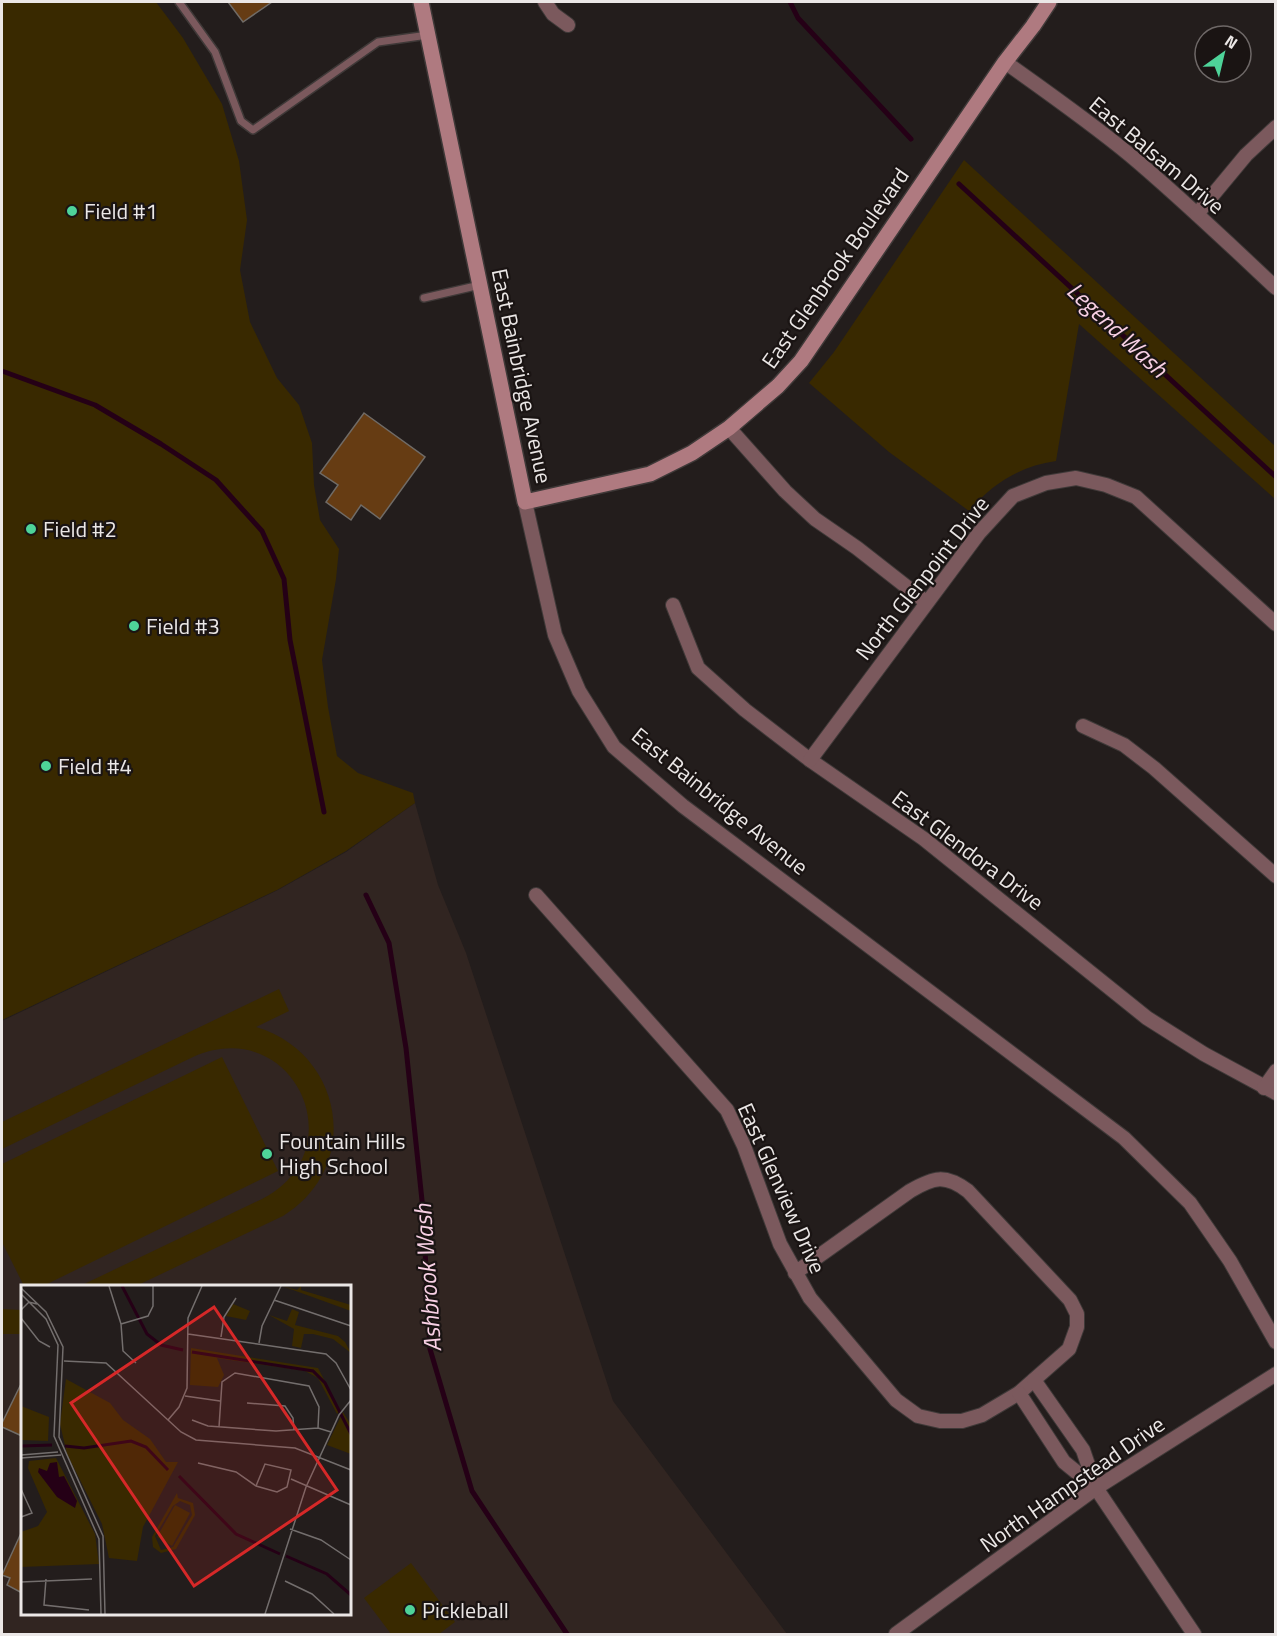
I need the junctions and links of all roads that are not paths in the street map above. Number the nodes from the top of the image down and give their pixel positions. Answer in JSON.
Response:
{"nodes":[{"id":1,"x":179,"y":2,"type":"edge"},
{"id":2,"x":421,"y":2,"type":"edge"},
{"id":3,"x":545,"y":2,"type":"edge"},
{"id":4,"x":1049,"y":2,"type":"edge"},
{"id":5,"x":568,"y":25,"type":"dead end"},
{"id":6,"x":428,"y":35,"type":"junction"},
{"id":7,"x":1005,"y":62,"type":"junction"},
{"id":8,"x":1275,"y":127,"type":"edge"},
{"id":9,"x":1197,"y":214,"type":"junction"},
{"id":10,"x":480,"y":285,"type":"junction"},
{"id":11,"x":1275,"y":288,"type":"edge"},
{"id":12,"x":424,"y":298,"type":"dead end"},
{"id":13,"x":729,"y":428,"type":"junction"},
{"id":14,"x":525,"y":502,"type":"junction"},
{"id":15,"x":926,"y":602,"type":"junction"},
{"id":16,"x":673,"y":605,"type":"dead end"},
{"id":17,"x":1275,"y":624,"type":"edge"},
{"id":18,"x":1083,"y":726,"type":"dead end"},
{"id":19,"x":810,"y":760,"type":"junction"},
{"id":20,"x":1275,"y":876,"type":"edge"},
{"id":21,"x":536,"y":895,"type":"dead end"},
{"id":22,"x":1275,"y":1071,"type":"edge"},
{"id":23,"x":1270,"y":1091,"type":"edge"},
{"id":24,"x":795,"y":1273,"type":"junction"},
{"id":25,"x":1275,"y":1342,"type":"edge"},
{"id":26,"x":1275,"y":1374,"type":"edge"},
{"id":27,"x":1034,"y":1380,"type":"junction"},
{"id":28,"x":1019,"y":1393,"type":"junction"},
{"id":29,"x":1096,"y":1488,"type":"junction"},
{"id":30,"x":896,"y":1635,"type":"edge"},
{"id":31,"x":1194,"y":1635,"type":"edge"}],
"edges":[{"from":1,"to":6,"type":"lane"},
{"from":2,"to":6,"type":"street","name":"East Bainbridge Avenue"},
{"from":3,"to":5,"type":"street"},
{"from":4,"to":7,"type":"street","name":"East Glenbrook Boulevard"},
{"from":6,"to":10,"type":"street","name":"East Bainbridge Avenue"},
{"from":7,"to":9,"type":"street","name":"East Balsam Drive"},
{"from":7,"to":13,"type":"street","name":"East Glenbrook Boulevard"},
{"from":8,"to":9,"type":"street"},
{"from":9,"to":11,"type":"street","name":"East Balsam Drive"},
{"from":10,"to":12,"type":"lane"},
{"from":10,"to":14,"type":"street","name":"East Bainbridge Avenue"},
{"from":13,"to":14,"type":"street","name":"East Glenbrook Boulevard"},
{"from":13,"to":15,"type":"street"},
{"from":14,"to":25,"type":"street","name":"East Bainbridge Avenue"},
{"from":15,"to":17,"type":"street","name":"North Glenpoint Drive"},
{"from":15,"to":19,"type":"street","name":"North Glenpoint Drive"},
{"from":16,"to":19,"type":"street","name":"East Glendora Drive"},
{"from":18,"to":20,"type":"street"},
{"from":19,"to":23,"type":"street","name":"East Glendora Drive"},
{"from":21,"to":24,"type":"street","name":"East Glenview Drive"},
{"from":22,"to":23,"type":"street"},
{"from":24,"to":27,"type":"street","name":"East Glenview Drive"},
{"from":24,"to":28,"type":"street","name":"East Glenview Drive"},
{"from":26,"to":29,"type":"street","name":"North Hampstead Drive"},
{"from":27,"to":28,"type":"street","name":"East Glenview Drive"},
{"from":27,"to":29,"type":"street"},
{"from":28,"to":29,"type":"street"},
{"from":29,"to":30,"type":"street","name":"North Hampstead Drive"},
{"from":29,"to":31,"type":"street"}]}
